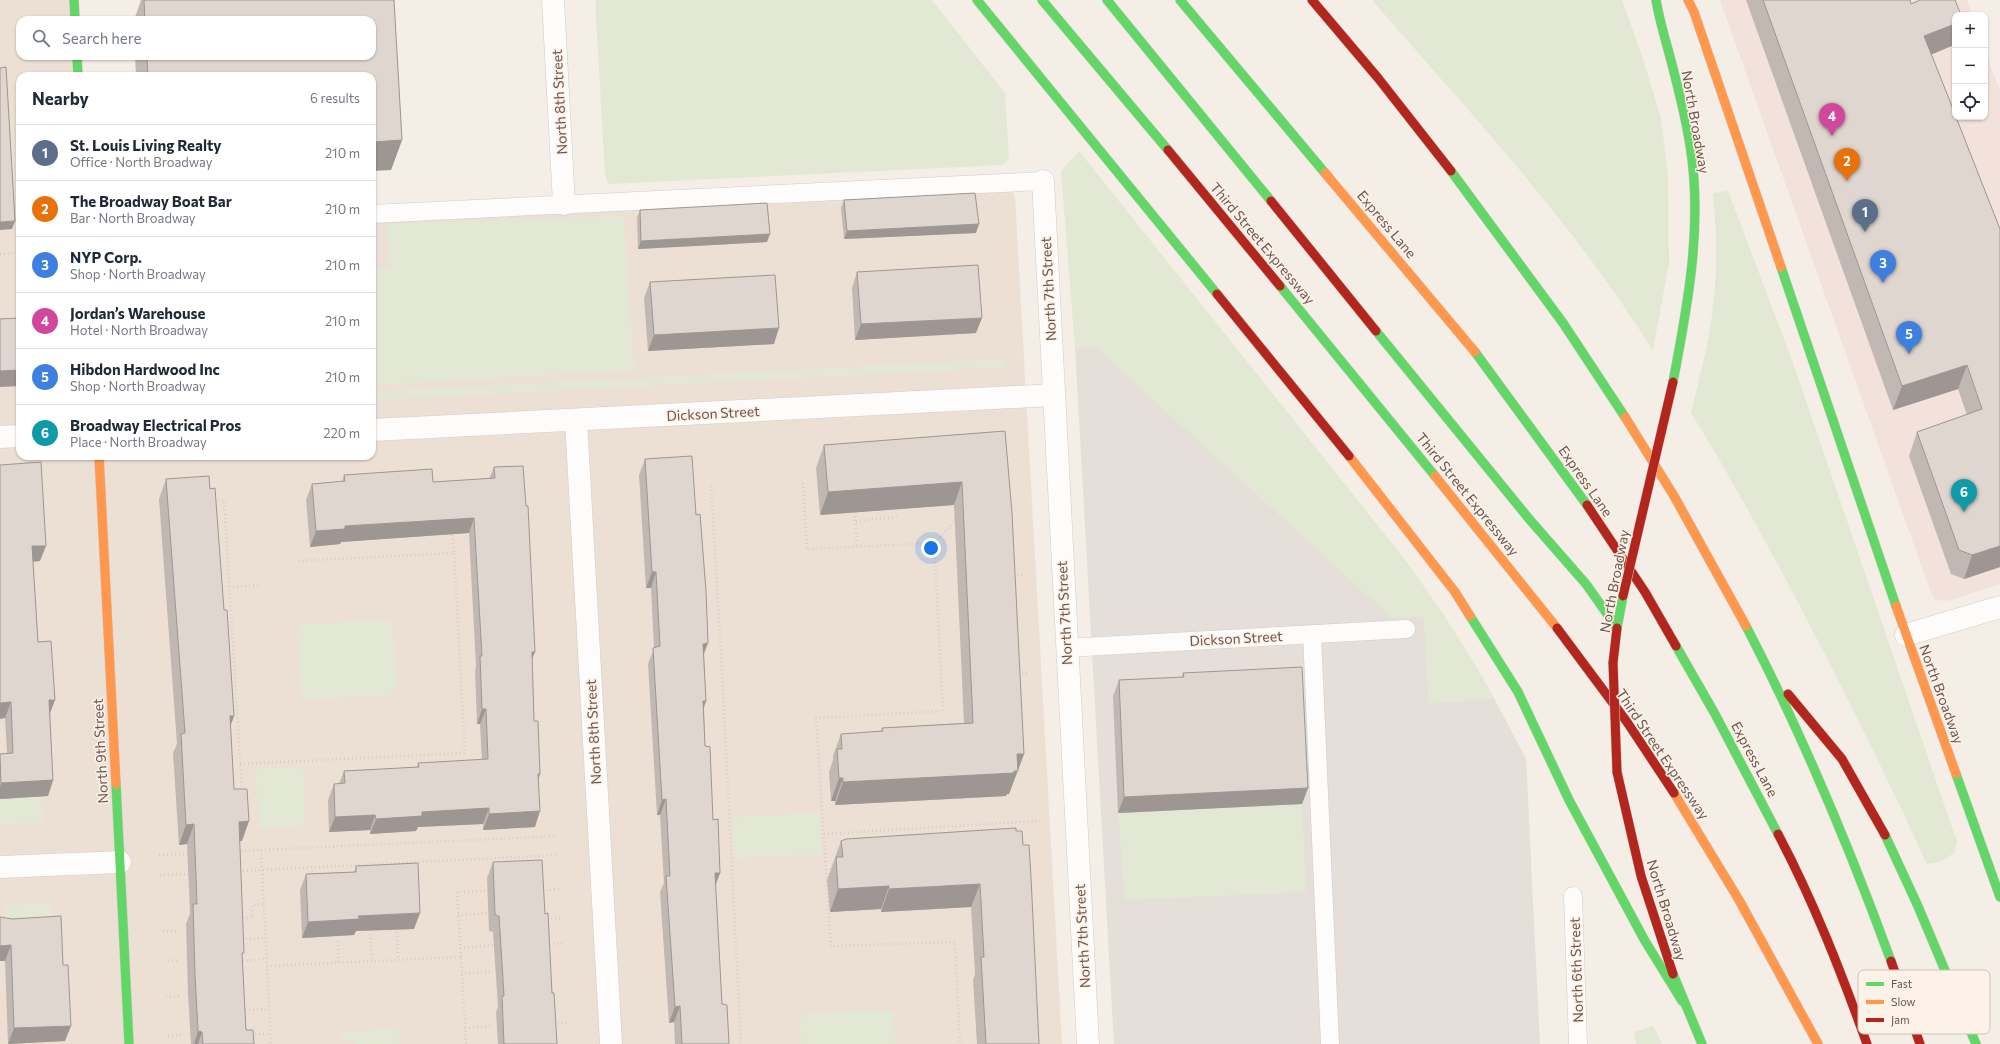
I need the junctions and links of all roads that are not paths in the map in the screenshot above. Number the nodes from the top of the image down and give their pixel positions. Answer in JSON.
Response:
{"nodes":[{"id":1,"x":74,"y":0,"type":"edge"},
{"id":2,"x":553,"y":0,"type":"edge"},
{"id":3,"x":977,"y":0,"type":"edge"},
{"id":4,"x":1042,"y":0,"type":"edge"},
{"id":5,"x":1107,"y":0,"type":"edge"},
{"id":6,"x":1180,"y":0,"type":"edge"},
{"id":7,"x":1312,"y":0,"type":"edge"},
{"id":8,"x":1688,"y":0,"type":"edge"},
{"id":9,"x":1655,"y":2,"type":"edge"},
{"id":10,"x":75,"y":16,"type":"edge"},
{"id":11,"x":77,"y":60,"type":"edge"},
{"id":12,"x":78,"y":72,"type":"edge"},
{"id":13,"x":1042,"y":181,"type":"joint"},
{"id":14,"x":564,"y":204,"type":"junction"},
{"id":15,"x":376,"y":214,"type":"edge"},
{"id":16,"x":1054,"y":395,"type":"junction"},
{"id":17,"x":576,"y":420,"type":"junction"},
{"id":18,"x":376,"y":430,"type":"edge"},
{"id":19,"x":16,"y":436,"type":"edge"},
{"id":20,"x":0,"y":437,"type":"edge"},
{"id":21,"x":99,"y":460,"type":"edge"},
{"id":22,"x":2000,"y":607,"type":"edge"},
{"id":23,"x":1618,"y":628,"type":"junction"},
{"id":24,"x":1406,"y":629,"type":"dead end"},
{"id":25,"x":1312,"y":634,"type":"junction"},
{"id":26,"x":1906,"y":635,"type":"junction"},
{"id":27,"x":1066,"y":648,"type":"junction"},
{"id":28,"x":1770,"y":673,"type":"junction"},
{"id":29,"x":120,"y":862,"type":"junction"},
{"id":30,"x":0,"y":867,"type":"edge"},
{"id":31,"x":1573,"y":896,"type":"dead end"},
{"id":32,"x":2000,"y":897,"type":"edge"},
{"id":33,"x":1894,"y":970,"type":"edge"},
{"id":34,"x":1944,"y":970,"type":"edge"},
{"id":35,"x":1682,"y":1001,"type":"junction"},
{"id":36,"x":1858,"y":1019,"type":"edge"},
{"id":37,"x":1863,"y":1034,"type":"edge"},
{"id":38,"x":1916,"y":1034,"type":"edge"},
{"id":39,"x":1972,"y":1034,"type":"edge"},
{"id":40,"x":130,"y":1044,"type":"edge"},
{"id":41,"x":610,"y":1044,"type":"edge"},
{"id":42,"x":1088,"y":1044,"type":"edge"},
{"id":43,"x":1330,"y":1044,"type":"edge"},
{"id":44,"x":1578,"y":1044,"type":"edge"},
{"id":45,"x":1702,"y":1044,"type":"edge"},
{"id":46,"x":1818,"y":1044,"type":"edge"},
{"id":47,"x":1867,"y":1044,"type":"edge"},
{"id":48,"x":1920,"y":1044,"type":"edge"},
{"id":49,"x":1976,"y":1044,"type":"edge"}],
"edges":[{"from":1,"to":10,"type":"main road"},
{"from":2,"to":14,"type":"street","name":"North 8th Street"},
{"from":3,"to":35,"type":"main road"},
{"from":4,"to":46,"type":"main road","name":"Third Street Expressway"},
{"from":5,"to":23,"type":"main road"},
{"from":6,"to":36,"type":"main road","name":"Express Lane"},
{"from":7,"to":28,"type":"main road"},
{"from":8,"to":26,"type":"main road","name":"North Broadway"},
{"from":9,"to":23,"type":"main road","name":"North Broadway","bridge":true},
{"from":11,"to":12,"type":"main road"},
{"from":13,"to":14,"type":"lane"},
{"from":13,"to":16,"type":"street","name":"North 7th Street"},
{"from":14,"to":15,"type":"lane"},
{"from":16,"to":17,"type":"street","name":"Dickson Street"},
{"from":16,"to":27,"type":"street","name":"North 7th Street"},
{"from":17,"to":18,"type":"street","name":"Dickson Street"},
{"from":17,"to":41,"type":"street","name":"North 8th Street"},
{"from":19,"to":20,"type":"street"},
{"from":21,"to":29,"type":"main road","name":"North 9th Street"},
{"from":22,"to":26,"type":"street"},
{"from":23,"to":35,"type":"main road","name":"North Broadway","bridge":true},
{"from":24,"to":25,"type":"lane","name":"Dickson Street"},
{"from":25,"to":27,"type":"lane","name":"Dickson Street"},
{"from":25,"to":43,"type":"lane"},
{"from":26,"to":32,"type":"main road","name":"North Broadway"},
{"from":27,"to":42,"type":"street","name":"North 7th Street"},
{"from":28,"to":33,"type":"main road"},
{"from":28,"to":34,"type":"main road"},
{"from":29,"to":30,"type":"street"},
{"from":29,"to":40,"type":"main road","name":"North 9th Street"},
{"from":31,"to":44,"type":"lane","name":"North 6th Street"},
{"from":35,"to":45,"type":"main road","name":"North Broadway"},
{"from":37,"to":47,"type":"main road","name":"Express Lane"},
{"from":38,"to":48,"type":"main road"},
{"from":39,"to":49,"type":"main road"}]}
